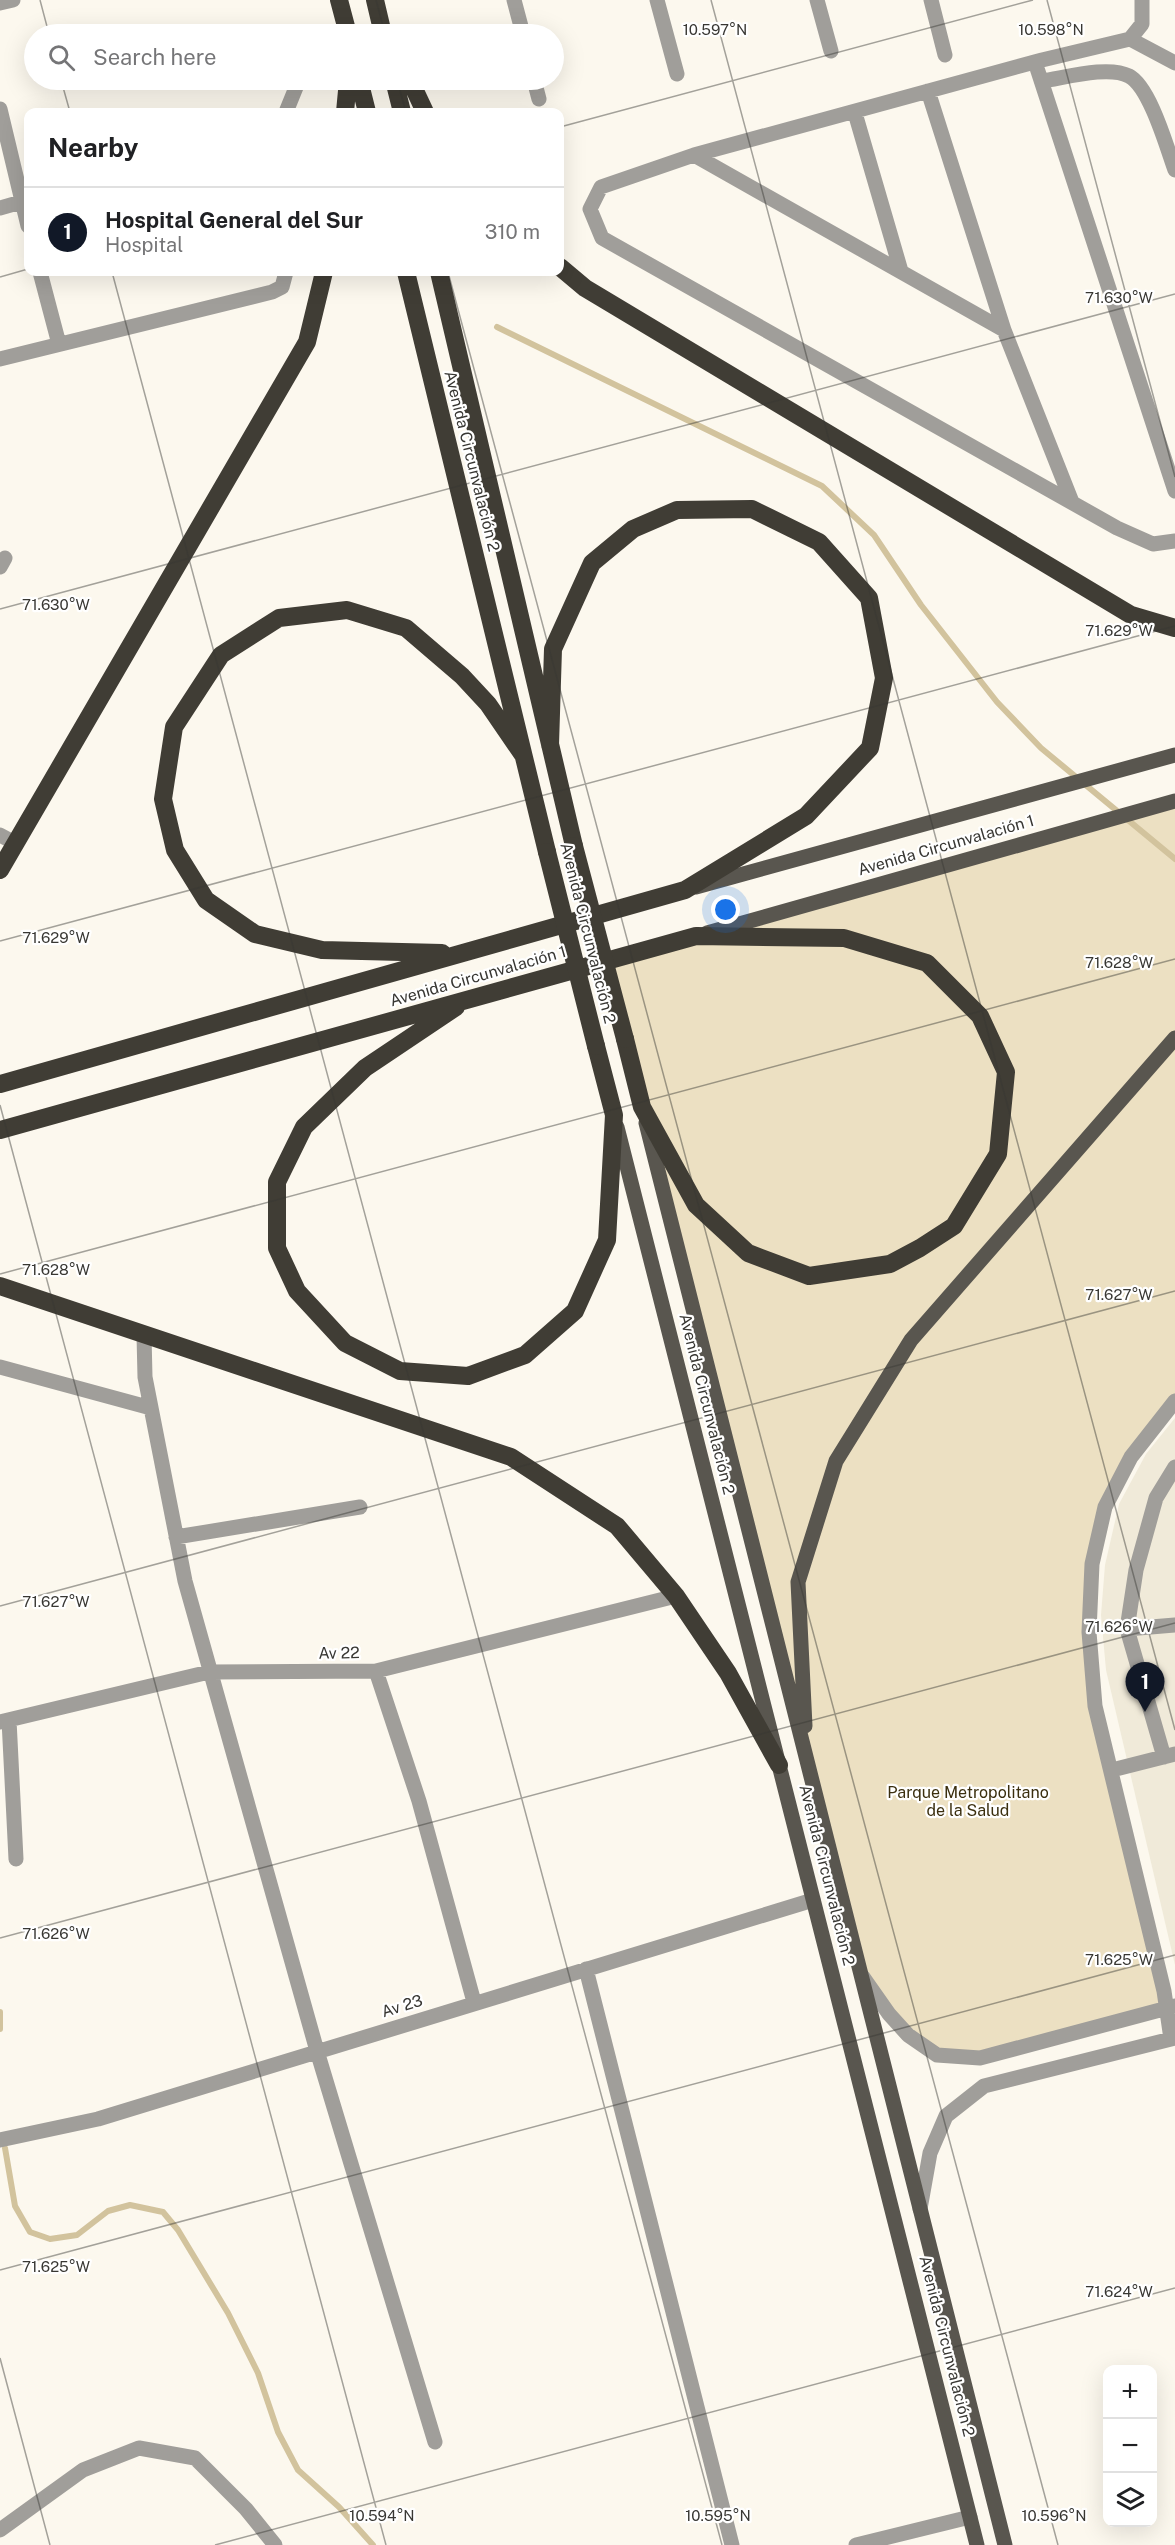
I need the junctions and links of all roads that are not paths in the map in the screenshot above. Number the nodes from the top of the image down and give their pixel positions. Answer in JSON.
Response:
{"nodes":[{"id":1,"x":13,"y":0,"type":"edge"},
{"id":2,"x":339,"y":0,"type":"edge"},
{"id":3,"x":514,"y":0,"type":"edge"},
{"id":4,"x":657,"y":0,"type":"edge"},
{"id":5,"x":817,"y":0,"type":"edge"},
{"id":6,"x":931,"y":0,"type":"edge"},
{"id":7,"x":1142,"y":0,"type":"edge"},
{"id":8,"x":0,"y":3,"type":"edge"},
{"id":9,"x":376,"y":5,"type":"edge"},
{"id":10,"x":345,"y":24,"type":"edge"},
{"id":11,"x":381,"y":24,"type":"edge"},
{"id":12,"x":385,"y":24,"type":"edge"},
{"id":13,"x":520,"y":24,"type":"edge"},
{"id":14,"x":1130,"y":39,"type":"junction"},
{"id":15,"x":831,"y":51,"type":"dead end"},
{"id":16,"x":945,"y":55,"type":"dead end"},
{"id":17,"x":1035,"y":62,"type":"junction"},
{"id":18,"x":1175,"y":63,"type":"edge"},
{"id":19,"x":677,"y":74,"type":"dead end"},
{"id":20,"x":1042,"y":81,"type":"junction"},
{"id":21,"x":295,"y":90,"type":"edge"},
{"id":22,"x":347,"y":90,"type":"edge"},
{"id":23,"x":362,"y":90,"type":"edge"},
{"id":24,"x":396,"y":90,"type":"edge"},
{"id":25,"x":415,"y":90,"type":"edge"},
{"id":26,"x":537,"y":90,"type":"edge"},
{"id":27,"x":928,"y":91,"type":"junction"},
{"id":28,"x":539,"y":99,"type":"dead end"},
{"id":29,"x":288,"y":108,"type":"edge"},
{"id":30,"x":345,"y":108,"type":"edge"},
{"id":31,"x":366,"y":108,"type":"edge"},
{"id":32,"x":401,"y":108,"type":"edge"},
{"id":33,"x":423,"y":108,"type":"edge"},
{"id":34,"x":0,"y":109,"type":"edge"},
{"id":35,"x":855,"y":113,"type":"junction"},
{"id":36,"x":694,"y":155,"type":"junction"},
{"id":37,"x":1175,"y":170,"type":"edge"},
{"id":38,"x":24,"y":197,"type":"edge"},
{"id":39,"x":24,"y":201,"type":"edge"},
{"id":40,"x":0,"y":208,"type":"edge"},
{"id":41,"x":564,"y":270,"type":"edge"},
{"id":42,"x":901,"y":271,"type":"junction"},
{"id":43,"x":41,"y":276,"type":"edge"},
{"id":44,"x":285,"y":276,"type":"edge"},
{"id":45,"x":323,"y":276,"type":"edge"},
{"id":46,"x":407,"y":276,"type":"edge"},
{"id":47,"x":440,"y":276,"type":"edge"},
{"id":48,"x":1004,"y":330,"type":"junction"},
{"id":49,"x":59,"y":344,"type":"junction"},
{"id":50,"x":0,"y":359,"type":"edge"},
{"id":51,"x":1175,"y":491,"type":"edge"},
{"id":52,"x":1072,"y":502,"type":"junction"},
{"id":53,"x":1175,"y":541,"type":"edge"},
{"id":54,"x":1175,"y":628,"type":"edge"},
{"id":55,"x":550,"y":745,"type":"junction"},
{"id":56,"x":523,"y":755,"type":"junction"},
{"id":57,"x":1175,"y":755,"type":"edge"},
{"id":58,"x":1175,"y":801,"type":"edge"},
{"id":59,"x":8,"y":839,"type":"edge"},
{"id":60,"x":0,"y":870,"type":"edge"},
{"id":61,"x":685,"y":890,"type":"junction"},
{"id":62,"x":696,"y":936,"type":"junction"},
{"id":63,"x":461,"y":953,"type":"junction"},
{"id":64,"x":470,"y":998,"type":"junction"},
{"id":65,"x":1175,"y":1038,"type":"edge"},
{"id":66,"x":0,"y":1084,"type":"edge"},
{"id":67,"x":642,"y":1107,"type":"junction"},
{"id":68,"x":614,"y":1115,"type":"junction"},
{"id":69,"x":0,"y":1130,"type":"edge"},
{"id":70,"x":0,"y":1286,"type":"edge"},
{"id":71,"x":144,"y":1335,"type":"junction"},
{"id":72,"x":0,"y":1367,"type":"edge"},
{"id":73,"x":1175,"y":1401,"type":"edge"},
{"id":74,"x":151,"y":1408,"type":"junction"},
{"id":75,"x":1175,"y":1467,"type":"edge"},
{"id":76,"x":360,"y":1507,"type":"dead end"},
{"id":77,"x":176,"y":1537,"type":"junction"},
{"id":78,"x":676,"y":1596,"type":"junction"},
{"id":79,"x":1175,"y":1625,"type":"edge"},
{"id":80,"x":1127,"y":1629,"type":"junction"},
{"id":81,"x":376,"y":1671,"type":"junction"},
{"id":82,"x":209,"y":1672,"type":"junction"},
{"id":83,"x":4,"y":1721,"type":"edge"},
{"id":84,"x":1169,"y":1755,"type":"edge"},
{"id":85,"x":807,"y":1762,"type":"junction"},
{"id":86,"x":779,"y":1765,"type":"junction"},
{"id":87,"x":1112,"y":1770,"type":"junction"},
{"id":88,"x":16,"y":1859,"type":"dead end"},
{"id":89,"x":813,"y":1900,"type":"junction"},
{"id":90,"x":586,"y":1969,"type":"junction"},
{"id":91,"x":860,"y":1974,"type":"junction"},
{"id":92,"x":474,"y":2002,"type":"junction"},
{"id":93,"x":1170,"y":2008,"type":"edge"},
{"id":94,"x":1173,"y":2038,"type":"edge"},
{"id":95,"x":317,"y":2051,"type":"junction"},
{"id":96,"x":0,"y":2140,"type":"edge"},
{"id":97,"x":920,"y":2209,"type":"junction"},
{"id":98,"x":435,"y":2442,"type":"dead end"},
{"id":99,"x":970,"y":2517,"type":"junction"},
{"id":100,"x":0,"y":2530,"type":"edge"},
{"id":101,"x":275,"y":2545,"type":"edge"},
{"id":102,"x":732,"y":2545,"type":"edge"},
{"id":103,"x":856,"y":2545,"type":"edge"},
{"id":104,"x":977,"y":2545,"type":"edge"},
{"id":105,"x":1005,"y":2545,"type":"edge"}],
"edges":[{"from":1,"to":8,"type":"street"},
{"from":2,"to":10,"type":"highway"},
{"from":3,"to":13,"type":"street"},
{"from":4,"to":19,"type":"street"},
{"from":5,"to":15,"type":"street"},
{"from":6,"to":16,"type":"street"},
{"from":7,"to":14,"type":"street"},
{"from":9,"to":11,"type":"highway"},
{"from":9,"to":12,"type":"highway"},
{"from":14,"to":17,"type":"street"},
{"from":14,"to":18,"type":"street"},
{"from":17,"to":20,"type":"street"},
{"from":17,"to":27,"type":"street"},
{"from":20,"to":37,"type":"street"},
{"from":20,"to":51,"type":"street"},
{"from":21,"to":29,"type":"street"},
{"from":22,"to":30,"type":"highway"},
{"from":23,"to":31,"type":"highway"},
{"from":24,"to":32,"type":"highway"},
{"from":25,"to":33,"type":"highway"},
{"from":26,"to":28,"type":"street"},
{"from":27,"to":35,"type":"street"},
{"from":27,"to":48,"type":"street"},
{"from":34,"to":38,"type":"street"},
{"from":35,"to":36,"type":"street"},
{"from":35,"to":42,"type":"street"},
{"from":36,"to":42,"type":"street"},
{"from":36,"to":52,"type":"street"},
{"from":39,"to":40,"type":"street"},
{"from":41,"to":54,"type":"highway"},
{"from":42,"to":48,"type":"street"},
{"from":43,"to":49,"type":"street"},
{"from":44,"to":49,"type":"street"},
{"from":45,"to":59,"type":"highway"},
{"from":46,"to":56,"type":"highway","name":"Avenida Circunvalación 2"},
{"from":47,"to":55,"type":"highway","name":"Avenida Circunvalación 2"},
{"from":48,"to":52,"type":"street"},
{"from":49,"to":50,"type":"street"},
{"from":52,"to":53,"type":"street"},
{"from":55,"to":61,"type":"highway"},
{"from":55,"to":67,"type":"highway","name":"Avenida Circunvalación 2","bridge":true},
{"from":56,"to":63,"type":"highway"},
{"from":56,"to":68,"type":"highway","name":"Avenida Circunvalación 2","bridge":true},
{"from":57,"to":61,"type":"main road","name":"Avenida Circunvalación 1"},
{"from":58,"to":62,"type":"main road","name":"Avenida Circunvalación 1"},
{"from":59,"to":60,"type":"highway"},
{"from":61,"to":63,"type":"highway","name":"Avenida Circunvalación 1"},
{"from":62,"to":64,"type":"highway","name":"Avenida Circunvalación 1"},
{"from":62,"to":67,"type":"highway"},
{"from":63,"to":66,"type":"highway","name":"Avenida Circunvalación 1"},
{"from":64,"to":68,"type":"highway"},
{"from":64,"to":69,"type":"highway","name":"Avenida Circunvalación 1"},
{"from":65,"to":85,"type":"main road"},
{"from":67,"to":85,"type":"main road","name":"Avenida Circunvalación 2"},
{"from":68,"to":86,"type":"main road","name":"Avenida Circunvalación 2"},
{"from":70,"to":71,"type":"highway"},
{"from":71,"to":74,"type":"street"},
{"from":71,"to":78,"type":"highway"},
{"from":72,"to":74,"type":"street"},
{"from":73,"to":87,"type":"street"},
{"from":74,"to":77,"type":"street"},
{"from":75,"to":80,"type":"street"},
{"from":76,"to":77,"type":"street"},
{"from":77,"to":82,"type":"street"},
{"from":78,"to":81,"type":"street","name":"Av 22"},
{"from":78,"to":86,"type":"highway"},
{"from":79,"to":80,"type":"street"},
{"from":80,"to":84,"type":"street"},
{"from":81,"to":82,"type":"street","name":"Av 22"},
{"from":81,"to":92,"type":"street"},
{"from":82,"to":83,"type":"street","name":"Av 22"},
{"from":82,"to":95,"type":"street"},
{"from":83,"to":88,"type":"street"},
{"from":84,"to":87,"type":"street"},
{"from":85,"to":91,"type":"main road","name":"Avenida Circunvalación 2"},
{"from":86,"to":89,"type":"main road","name":"Avenida Circunvalación 2"},
{"from":87,"to":93,"type":"street"},
{"from":89,"to":90,"type":"street","name":"Av 23"},
{"from":89,"to":99,"type":"main road","name":"Avenida Circunvalación 2"},
{"from":90,"to":92,"type":"street","name":"Av 23"},
{"from":90,"to":102,"type":"street"},
{"from":91,"to":93,"type":"street"},
{"from":91,"to":97,"type":"main road","name":"Avenida Circunvalación 2"},
{"from":92,"to":95,"type":"street","name":"Av 23"},
{"from":93,"to":94,"type":"street"},
{"from":94,"to":97,"type":"street"},
{"from":95,"to":96,"type":"street","name":"Av 23"},
{"from":95,"to":98,"type":"street"},
{"from":97,"to":105,"type":"main road","name":"Avenida Circunvalación 2"},
{"from":99,"to":103,"type":"street"},
{"from":99,"to":104,"type":"main road","name":"Avenida Circunvalación 2"},
{"from":100,"to":101,"type":"street"}]}
